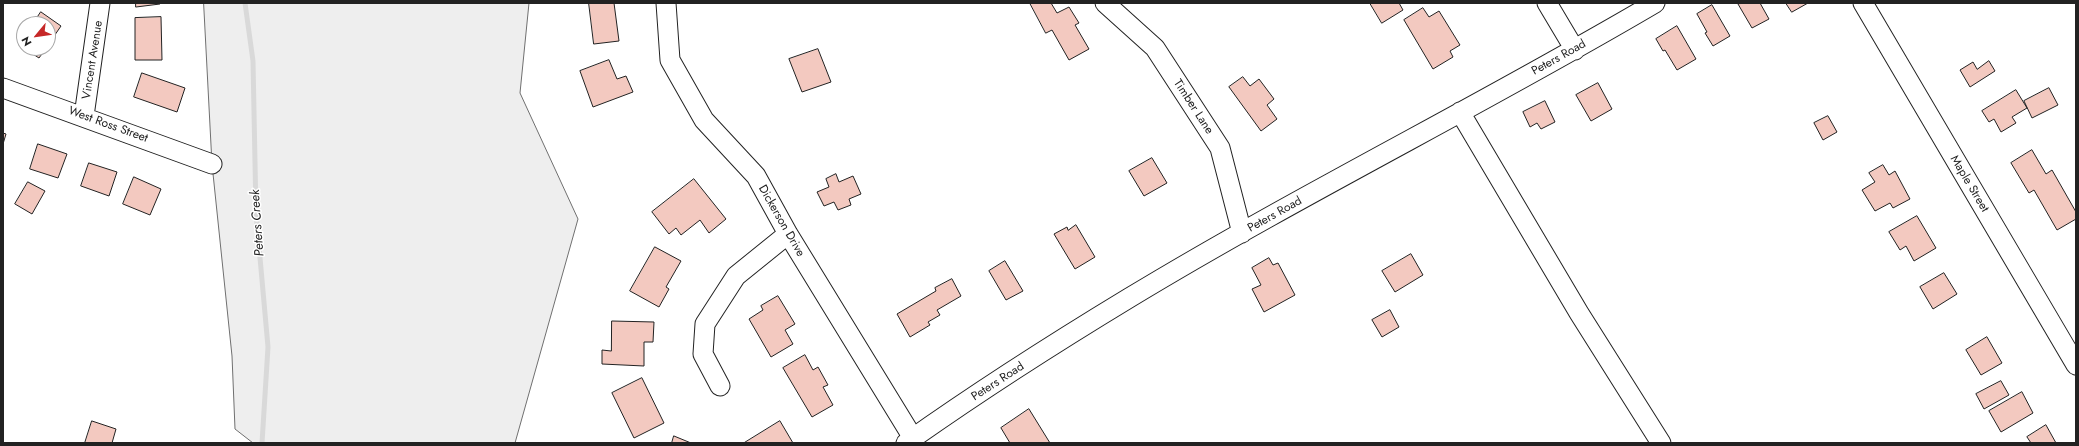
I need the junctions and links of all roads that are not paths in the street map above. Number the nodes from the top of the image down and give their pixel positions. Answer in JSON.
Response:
{"nodes":[{"id":1,"x":100,"y":3,"type":"edge"},
{"id":2,"x":666,"y":3,"type":"edge"},
{"id":3,"x":1105,"y":3,"type":"edge"},
{"id":4,"x":1547,"y":3,"type":"edge"},
{"id":5,"x":1654,"y":3,"type":"edge"},
{"id":6,"x":1863,"y":3,"type":"edge"},
{"id":7,"x":1575,"y":50,"type":"junction"},
{"id":8,"x":3,"y":88,"type":"edge"},
{"id":9,"x":1460,"y":112,"type":"junction"},
{"id":10,"x":84,"y":116,"type":"junction"},
{"id":11,"x":212,"y":164,"type":"dead end"},
{"id":12,"x":1242,"y":233,"type":"junction"},
{"id":13,"x":788,"y":234,"type":"junction"},
{"id":14,"x":2076,"y":365,"type":"edge"},
{"id":15,"x":720,"y":386,"type":"dead end"},
{"id":16,"x":909,"y":440,"type":"edge"},
{"id":17,"x":1661,"y":443,"type":"edge"}],
"edges":[{"from":1,"to":10,"type":"street","name":"Vincent Avenue"},
{"from":2,"to":13,"type":"street","name":"Dickerson Drive"},
{"from":3,"to":12,"type":"street","name":"Timber Lane"},
{"from":4,"to":7,"type":"street"},
{"from":5,"to":7,"type":"street","name":"Peters Road"},
{"from":6,"to":14,"type":"street","name":"Maple Street"},
{"from":7,"to":9,"type":"street","name":"Peters Road"},
{"from":8,"to":10,"type":"street","name":"West Ross Street"},
{"from":9,"to":12,"type":"street","name":"Peters Road"},
{"from":9,"to":17,"type":"street"},
{"from":10,"to":11,"type":"street","name":"West Ross Street"},
{"from":12,"to":16,"type":"street","name":"Peters Road"},
{"from":13,"to":15,"type":"street"},
{"from":13,"to":16,"type":"street","name":"Dickerson Drive"}]}
